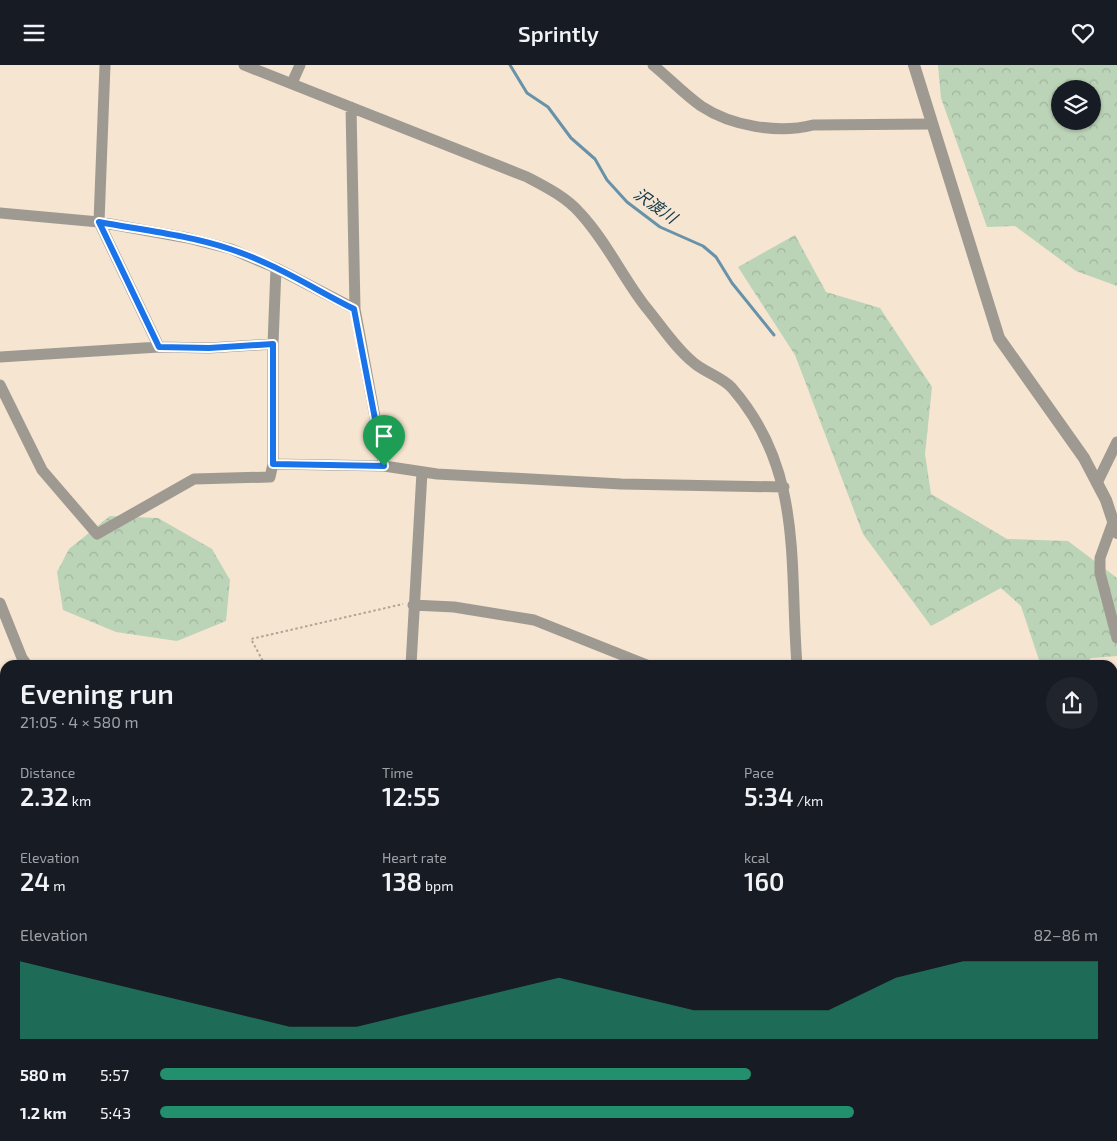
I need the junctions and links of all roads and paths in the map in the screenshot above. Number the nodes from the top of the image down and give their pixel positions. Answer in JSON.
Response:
{"nodes":[{"id":1,"x":106,"y":65,"type":"edge"},
{"id":2,"x":244,"y":65,"type":"edge"},
{"id":3,"x":300,"y":65,"type":"edge"},
{"id":4,"x":653,"y":65,"type":"edge"},
{"id":5,"x":914,"y":65,"type":"edge"},
{"id":6,"x":292,"y":83,"type":"junction"},
{"id":7,"x":351,"y":107,"type":"junction"},
{"id":8,"x":931,"y":124,"type":"junction"},
{"id":9,"x":0,"y":213,"type":"edge"},
{"id":10,"x":99,"y":222,"type":"junction"},
{"id":11,"x":276,"y":268,"type":"junction"},
{"id":12,"x":354,"y":309,"type":"junction"},
{"id":13,"x":273,"y":344,"type":"junction"},
{"id":14,"x":159,"y":347,"type":"junction"},
{"id":15,"x":0,"y":357,"type":"edge"},
{"id":16,"x":0,"y":385,"type":"edge"},
{"id":17,"x":1117,"y":443,"type":"edge"},
{"id":18,"x":273,"y":464,"type":"junction"},
{"id":19,"x":384,"y":466,"type":"junction"},
{"id":20,"x":422,"y":472,"type":"junction"},
{"id":21,"x":1097,"y":483,"type":"junction"},
{"id":22,"x":784,"y":487,"type":"junction"},
{"id":23,"x":1115,"y":528,"type":"edge"},
{"id":24,"x":0,"y":603,"type":"edge"},
{"id":25,"x":413,"y":605,"type":"junction"},
{"id":26,"x":1117,"y":638,"type":"edge"},
{"id":27,"x":23,"y":660,"type":"edge"},
{"id":28,"x":262,"y":660,"type":"edge"},
{"id":29,"x":411,"y":660,"type":"edge"},
{"id":30,"x":634,"y":660,"type":"edge"},
{"id":31,"x":797,"y":660,"type":"edge"}],
"edges":[{"from":1,"to":10,"type":"street"},
{"from":2,"to":6,"type":"street"},
{"from":3,"to":6,"type":"street"},
{"from":4,"to":8,"type":"street"},
{"from":5,"to":8,"type":"street"},
{"from":6,"to":7,"type":"street"},
{"from":7,"to":12,"type":"street"},
{"from":7,"to":22,"type":"street"},
{"from":8,"to":21,"type":"street"},
{"from":9,"to":10,"type":"street"},
{"from":10,"to":11,"type":"street"},
{"from":10,"to":14,"type":"street"},
{"from":11,"to":12,"type":"street"},
{"from":11,"to":13,"type":"street"},
{"from":12,"to":19,"type":"street"},
{"from":13,"to":14,"type":"street"},
{"from":13,"to":18,"type":"street"},
{"from":14,"to":15,"type":"street"},
{"from":16,"to":18,"type":"street"},
{"from":17,"to":21,"type":"street"},
{"from":18,"to":19,"type":"street"},
{"from":19,"to":20,"type":"street"},
{"from":20,"to":22,"type":"street"},
{"from":20,"to":25,"type":"street"},
{"from":21,"to":23,"type":"street"},
{"from":22,"to":31,"type":"street"},
{"from":23,"to":26,"type":"street"},
{"from":24,"to":27,"type":"street"},
{"from":25,"to":28,"type":"path"},
{"from":25,"to":29,"type":"street"},
{"from":25,"to":30,"type":"street"}]}
